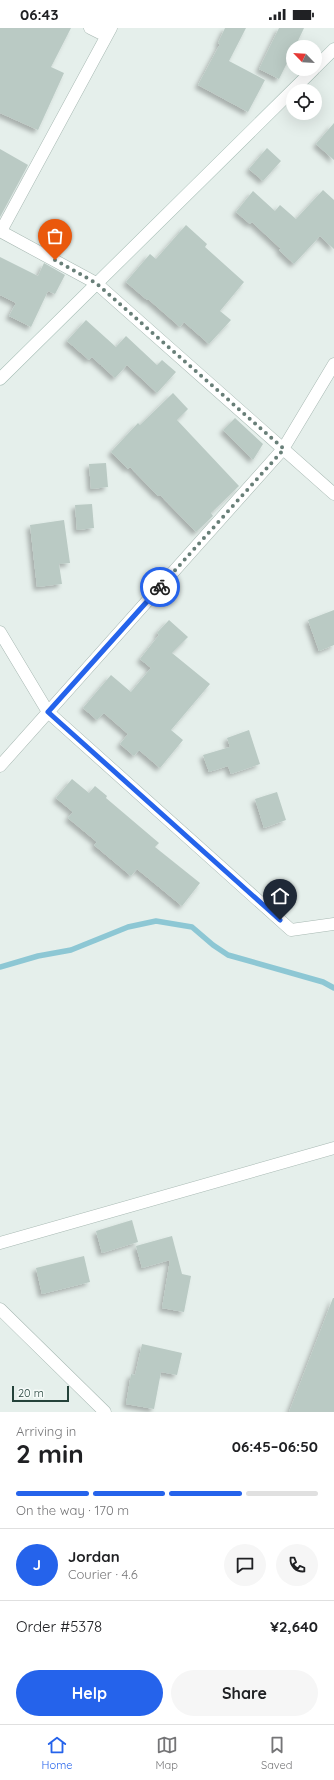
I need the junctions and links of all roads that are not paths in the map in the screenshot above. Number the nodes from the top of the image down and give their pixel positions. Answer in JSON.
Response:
{"nodes":[{"id":1,"x":90,"y":28,"type":"edge"},
{"id":2,"x":108,"y":32,"type":"edge"},
{"id":3,"x":334,"y":49,"type":"edge"},
{"id":4,"x":322,"y":60,"type":"edge"},
{"id":5,"x":306,"y":76,"type":"edge"},
{"id":6,"x":0,"y":231,"type":"edge"},
{"id":7,"x":96,"y":283,"type":"junction"},
{"id":8,"x":334,"y":364,"type":"edge"},
{"id":9,"x":0,"y":379,"type":"edge"},
{"id":10,"x":284,"y":449,"type":"junction"},
{"id":11,"x":334,"y":494,"type":"edge"},
{"id":12,"x":0,"y":632,"type":"edge"},
{"id":13,"x":48,"y":712,"type":"junction"},
{"id":14,"x":0,"y":766,"type":"edge"},
{"id":15,"x":334,"y":924,"type":"edge"},
{"id":16,"x":334,"y":1148,"type":"edge"},
{"id":17,"x":0,"y":1243,"type":"edge"},
{"id":18,"x":0,"y":1309,"type":"edge"},
{"id":19,"x":105,"y":1412,"type":"edge"}],
"edges":[{"from":1,"to":2,"type":"street"},
{"from":2,"to":6,"type":"street"},
{"from":3,"to":4,"type":"street"},
{"from":5,"to":7,"type":"street"},
{"from":6,"to":7,"type":"street"},
{"from":7,"to":9,"type":"street"},
{"from":7,"to":10,"type":"street"},
{"from":8,"to":10,"type":"street"},
{"from":10,"to":11,"type":"street"},
{"from":10,"to":13,"type":"street"},
{"from":12,"to":13,"type":"street"},
{"from":13,"to":14,"type":"street"},
{"from":13,"to":15,"type":"street"},
{"from":16,"to":17,"type":"street"},
{"from":18,"to":19,"type":"street"}]}
